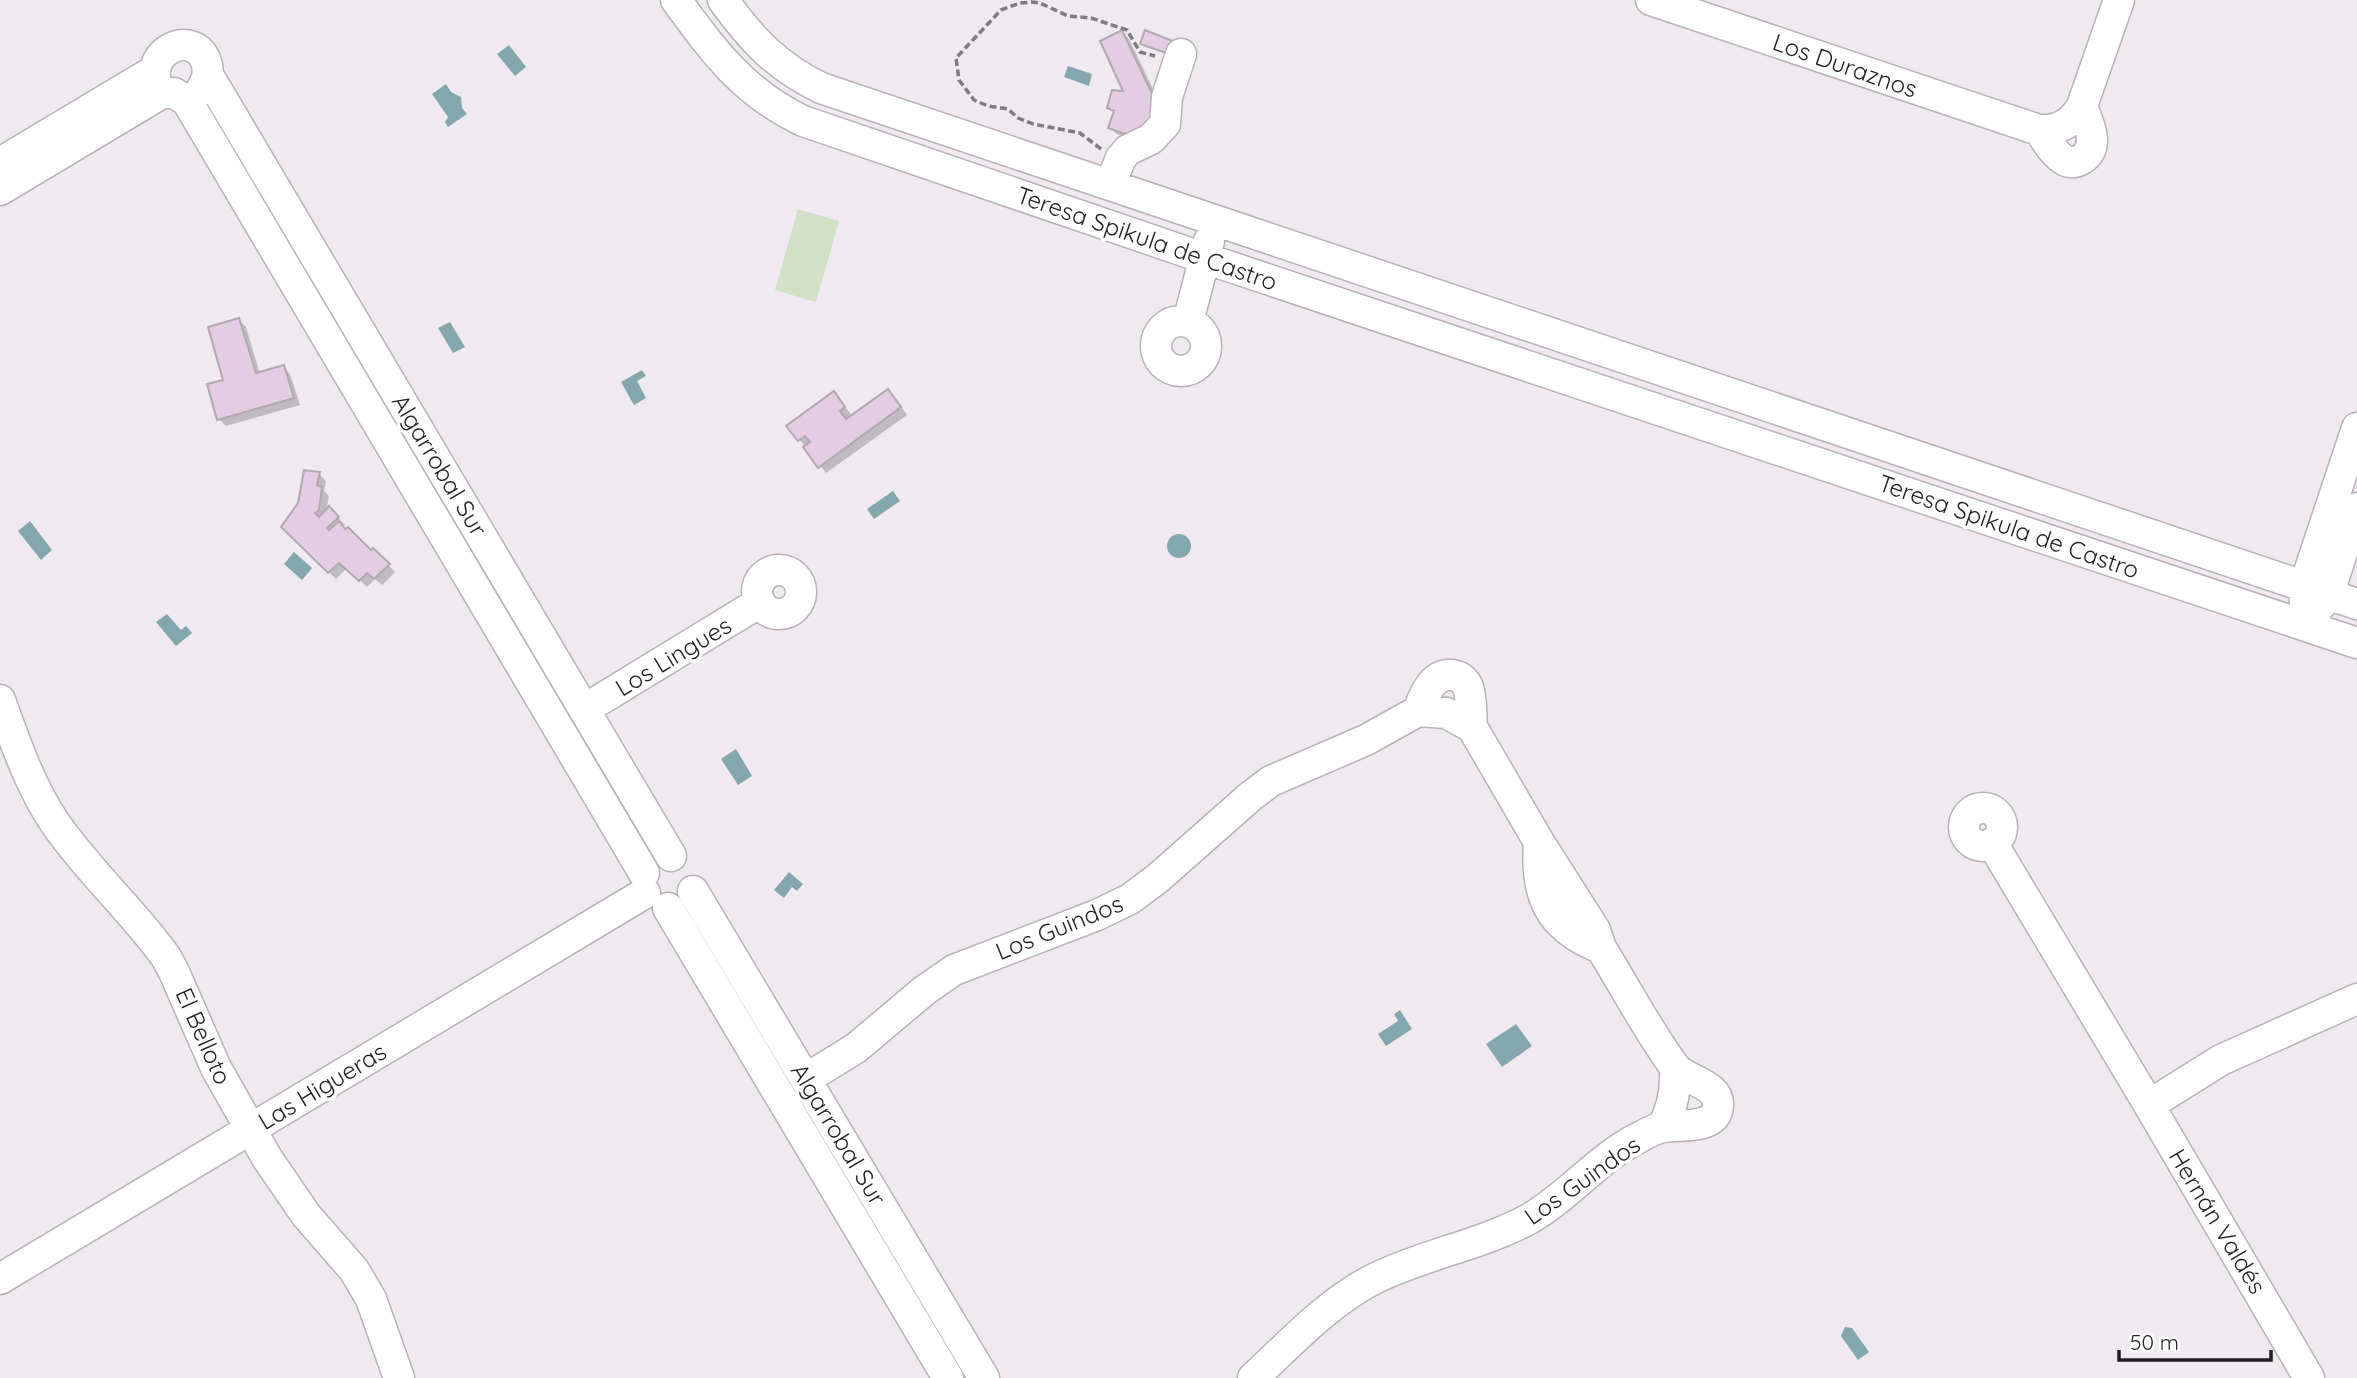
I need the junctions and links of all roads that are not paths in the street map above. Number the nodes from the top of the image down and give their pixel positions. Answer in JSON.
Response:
{"nodes":[{"id":1,"x":676,"y":0,"type":"edge"},
{"id":2,"x":723,"y":0,"type":"edge"},
{"id":3,"x":1651,"y":0,"type":"edge"},
{"id":4,"x":2119,"y":0,"type":"edge"},
{"id":5,"x":1180,"y":59,"type":"road end"},
{"id":6,"x":208,"y":75,"type":"junction"},
{"id":7,"x":168,"y":89,"type":"junction"},
{"id":8,"x":0,"y":163,"type":"edge"},
{"id":9,"x":1110,"y":185,"type":"junction"},
{"id":10,"x":0,"y":190,"type":"edge"},
{"id":11,"x":1215,"y":220,"type":"junction"},
{"id":12,"x":1204,"y":258,"type":"junction"},
{"id":13,"x":1188,"y":322,"type":"dead end"},
{"id":14,"x":1673,"y":374,"type":"junction"},
{"id":15,"x":1661,"y":409,"type":"junction"},
{"id":16,"x":2357,"y":428,"type":"edge"},
{"id":17,"x":2357,"y":508,"type":"edge"},
{"id":18,"x":2316,"y":591,"type":"junction"},
{"id":19,"x":760,"y":602,"type":"dead end"},
{"id":20,"x":2357,"y":604,"type":"edge"},
{"id":21,"x":2306,"y":626,"type":"junction"},
{"id":22,"x":2357,"y":643,"type":"edge"},
{"id":23,"x":0,"y":700,"type":"edge"},
{"id":24,"x":585,"y":709,"type":"junction"},
{"id":25,"x":1992,"y":843,"type":"dead end"},
{"id":26,"x":671,"y":856,"type":"junction"},
{"id":27,"x":652,"y":891,"type":"junction"},
{"id":28,"x":693,"y":891,"type":"junction"},
{"id":29,"x":2357,"y":999,"type":"edge"},
{"id":30,"x":1675,"y":1069,"type":"junction"},
{"id":31,"x":806,"y":1079,"type":"junction"},
{"id":32,"x":2149,"y":1105,"type":"junction"},
{"id":33,"x":1662,"y":1127,"type":"junction"},
{"id":34,"x":249,"y":1129,"type":"junction"},
{"id":35,"x":0,"y":1279,"type":"edge"},
{"id":36,"x":2311,"y":1376,"type":"edge"},
{"id":37,"x":400,"y":1378,"type":"edge"},
{"id":38,"x":948,"y":1378,"type":"edge"},
{"id":39,"x":984,"y":1378,"type":"edge"},
{"id":40,"x":1253,"y":1378,"type":"edge"}],
"edges":[{"from":1,"to":12,"type":"street","name":"Teresa Spikula de Castro"},
{"from":2,"to":9,"type":"street","name":"Teresa Spikula de Castro"},
{"from":3,"to":4,"type":"street","name":"Los Duraznos"},
{"from":5,"to":9,"type":"street"},
{"from":6,"to":7,"type":"street","name":"Algarrobal Sur"},
{"from":6,"to":7,"type":"street","name":"Algarrobal Sur"},
{"from":6,"to":24,"type":"street","name":"Algarrobal Sur"},
{"from":7,"to":8,"type":"street","name":"Algarrobal Sur"},
{"from":7,"to":10,"type":"street","name":"Algarrobal Sur"},
{"from":7,"to":27,"type":"street","name":"Algarrobal Sur"},
{"from":9,"to":11,"type":"street","name":"Teresa Spikula de Castro"},
{"from":11,"to":12,"type":"street"},
{"from":11,"to":14,"type":"street","name":"Teresa Spikula de Castro"},
{"from":12,"to":13,"type":"street"},
{"from":12,"to":15,"type":"street","name":"Teresa Spikula de Castro"},
{"from":14,"to":15,"type":"street"},
{"from":14,"to":18,"type":"street","name":"Teresa Spikula de Castro"},
{"from":15,"to":21,"type":"street","name":"Teresa Spikula de Castro"},
{"from":16,"to":18,"type":"street"},
{"from":17,"to":18,"type":"street"},
{"from":18,"to":20,"type":"street","name":"Teresa Spikula de Castro"},
{"from":18,"to":21,"type":"street"},
{"from":19,"to":24,"type":"street","name":"Los Lingues"},
{"from":21,"to":22,"type":"street","name":"Teresa Spikula de Castro"},
{"from":23,"to":34,"type":"street","name":"El Belloto"},
{"from":24,"to":26,"type":"street","name":"Algarrobal Sur"},
{"from":25,"to":32,"type":"street","name":"Hernán Valdés"},
{"from":26,"to":27,"type":"street"},
{"from":26,"to":28,"type":"street"},
{"from":27,"to":28,"type":"street"},
{"from":27,"to":34,"type":"street","name":"Las Higueras"},
{"from":27,"to":38,"type":"street","name":"Algarrobal Sur"},
{"from":28,"to":31,"type":"street","name":"Algarrobal Sur"},
{"from":29,"to":32,"type":"street"},
{"from":30,"to":31,"type":"street","name":"Los Guindos"},
{"from":30,"to":33,"type":"street","name":"Los Guindos"},
{"from":30,"to":33,"type":"street","name":"Los Guindos"},
{"from":31,"to":39,"type":"street","name":"Algarrobal Sur"},
{"from":32,"to":36,"type":"street","name":"Hernán Valdés"},
{"from":33,"to":40,"type":"street","name":"Los Guindos"},
{"from":34,"to":35,"type":"street","name":"Las Higueras"},
{"from":34,"to":37,"type":"street","name":"El Belloto"}]}
